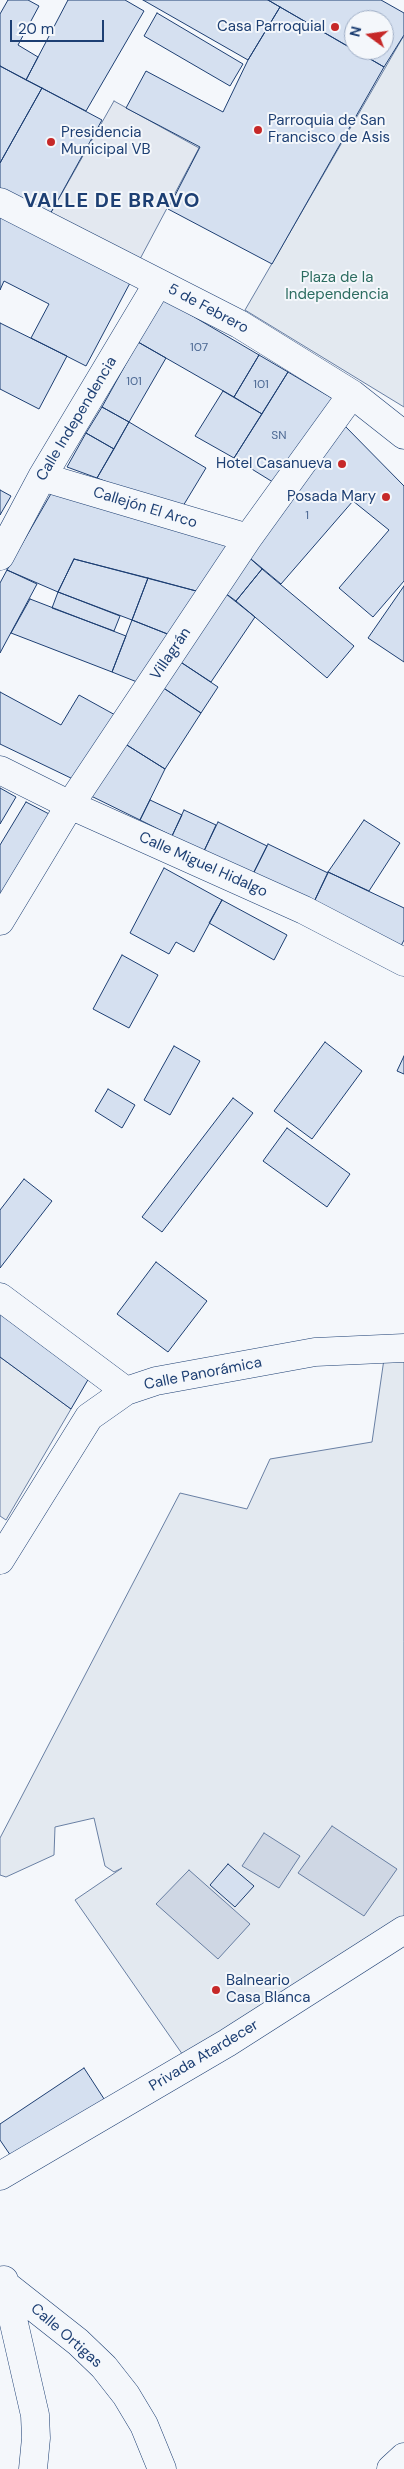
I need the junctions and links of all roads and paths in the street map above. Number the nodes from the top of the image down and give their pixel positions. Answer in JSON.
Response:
{"nodes":[{"id":1,"x":0,"y":202,"type":"edge"},
{"id":2,"x":158,"y":283,"type":"junction"},
{"id":3,"x":352,"y":394,"type":"junction"},
{"id":4,"x":404,"y":435,"type":"edge"},
{"id":5,"x":42,"y":477,"type":"junction"},
{"id":6,"x":248,"y":538,"type":"junction"},
{"id":7,"x":0,"y":556,"type":"edge"},
{"id":8,"x":0,"y":770,"type":"edge"},
{"id":9,"x":70,"y":805,"type":"junction"},
{"id":10,"x":0,"y":921,"type":"edge"},
{"id":11,"x":404,"y":962,"type":"edge"},
{"id":12,"x":0,"y":1297,"type":"edge"},
{"id":13,"x":404,"y":1348,"type":"edge"},
{"id":14,"x":126,"y":1391,"type":"junction"},
{"id":15,"x":0,"y":1560,"type":"edge"},
{"id":16,"x":404,"y":1930,"type":"edge"},
{"id":17,"x":0,"y":2176,"type":"edge"},
{"id":18,"x":3,"y":2279,"type":"edge"},
{"id":19,"x":404,"y":2457,"type":"edge"},
{"id":20,"x":32,"y":2469,"type":"edge"},
{"id":21,"x":162,"y":2469,"type":"edge"},
{"id":22,"x":391,"y":2469,"type":"edge"}],
"edges":[{"from":1,"to":2,"type":"street","name":"5 de Febrero"},
{"from":2,"to":3,"type":"street","name":"5 de Febrero"},
{"from":2,"to":5,"type":"street","name":"Calle Independencia"},
{"from":3,"to":4,"type":"street","name":"5 de Febrero"},
{"from":3,"to":6,"type":"street","name":"Villagrán"},
{"from":5,"to":6,"type":"street","name":"Callejón El Arco"},
{"from":5,"to":7,"type":"street","name":"Calle Independencia"},
{"from":6,"to":9,"type":"street","name":"Villagrán"},
{"from":8,"to":9,"type":"street","name":"Calle Miguel Hidalgo"},
{"from":9,"to":10,"type":"street","name":"Villagrán"},
{"from":9,"to":11,"type":"street","name":"Calle Miguel Hidalgo"},
{"from":12,"to":14,"type":"street"},
{"from":13,"to":14,"type":"street","name":"Calle Panorámica"},
{"from":14,"to":15,"type":"street","name":"Calle Panorámica"},
{"from":16,"to":17,"type":"street","name":"Privada Atardecer"},
{"from":18,"to":20,"type":"street"},
{"from":18,"to":21,"type":"street","name":"Calle Ortigas"},
{"from":19,"to":22,"type":"street"}]}
